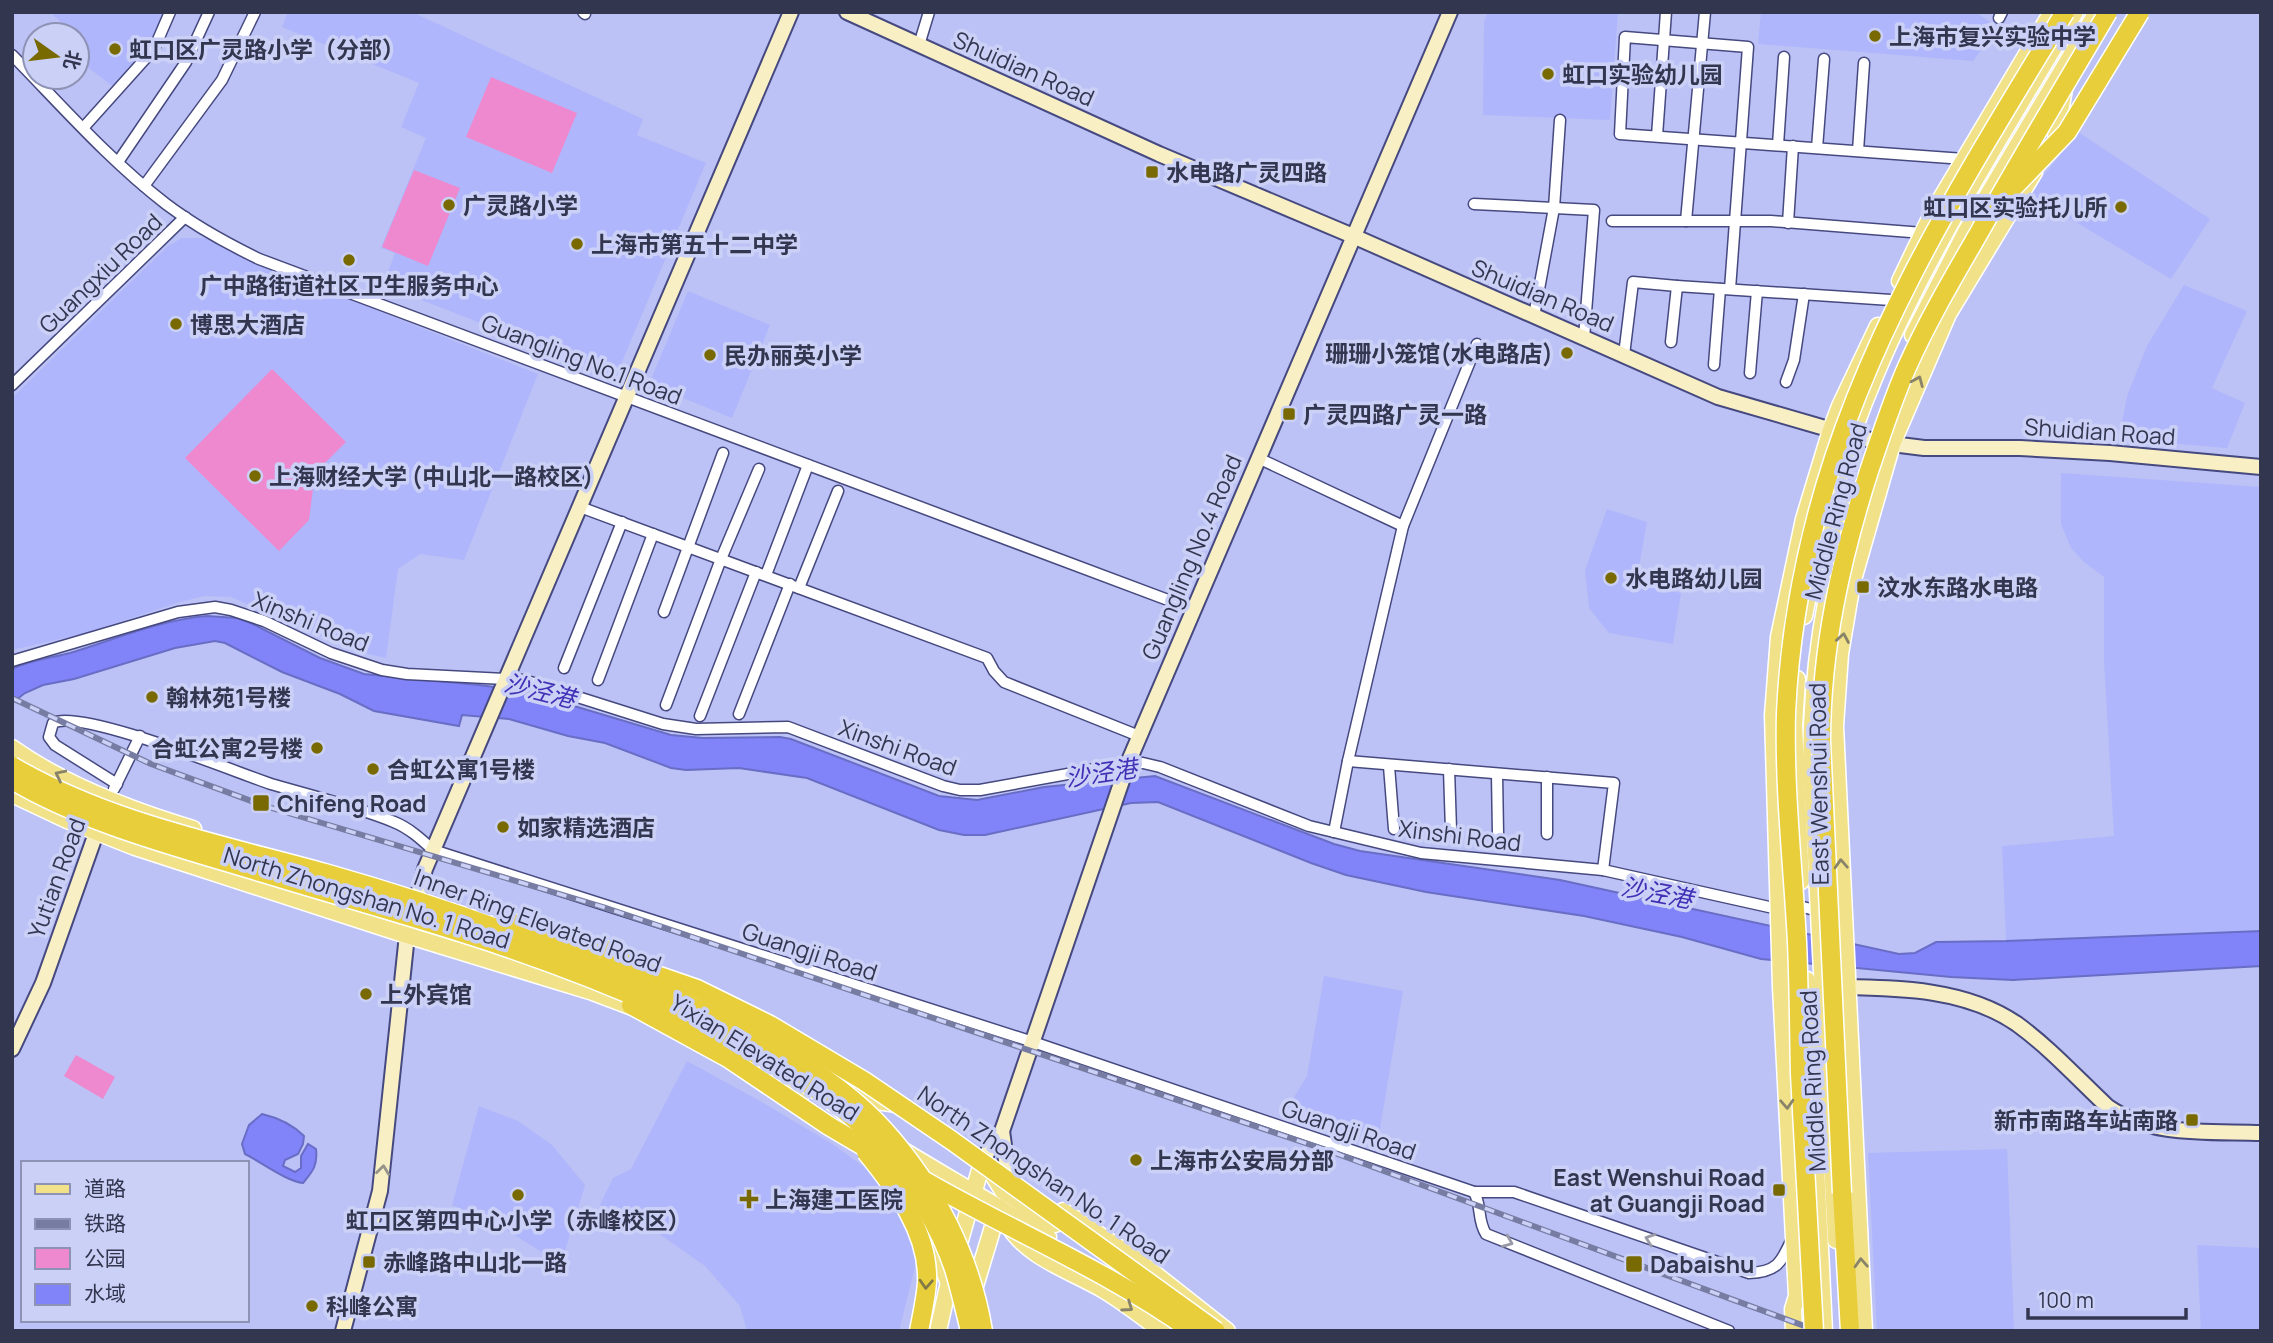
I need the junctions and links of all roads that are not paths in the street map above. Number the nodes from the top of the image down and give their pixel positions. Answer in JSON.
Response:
{"nodes":[{"id":1,"x":170,"y":12,"type":"edge"},
{"id":2,"x":209,"y":12,"type":"edge"},
{"id":3,"x":255,"y":12,"type":"edge"},
{"id":4,"x":791,"y":12,"type":"edge"},
{"id":5,"x":847,"y":12,"type":"edge"},
{"id":6,"x":929,"y":12,"type":"edge"},
{"id":7,"x":1450,"y":12,"type":"edge"},
{"id":8,"x":1665,"y":12,"type":"edge"},
{"id":9,"x":1705,"y":12,"type":"edge"},
{"id":10,"x":2052,"y":12,"type":"edge"},
{"id":11,"x":2065,"y":12,"type":"edge"},
{"id":12,"x":2076,"y":12,"type":"edge"},
{"id":13,"x":2097,"y":12,"type":"edge"},
{"id":14,"x":2108,"y":12,"type":"edge"},
{"id":15,"x":2131,"y":12,"type":"edge"},
{"id":16,"x":2140,"y":12,"type":"edge"},
{"id":17,"x":2147,"y":12,"type":"edge"},
{"id":18,"x":1664,"y":40,"type":"junction"},
{"id":19,"x":1702,"y":43,"type":"junction"},
{"id":20,"x":919,"y":45,"type":"junction"},
{"id":21,"x":2055,"y":46,"type":"junction"},
{"id":22,"x":12,"y":55,"type":"edge"},
{"id":23,"x":2071,"y":56,"type":"junction"},
{"id":24,"x":1784,"y":57,"type":"dead end"},
{"id":25,"x":1824,"y":59,"type":"dead end"},
{"id":26,"x":1864,"y":63,"type":"dead end"},
{"id":27,"x":1996,"y":103,"type":"junction"},
{"id":28,"x":1560,"y":120,"type":"dead end"},
{"id":29,"x":84,"y":127,"type":"junction"},
{"id":30,"x":2056,"y":135,"type":"junction"},
{"id":31,"x":1657,"y":136,"type":"junction"},
{"id":32,"x":1693,"y":139,"type":"junction"},
{"id":33,"x":1741,"y":142,"type":"junction"},
{"id":34,"x":1778,"y":145,"type":"junction"},
{"id":35,"x":1793,"y":146,"type":"junction"},
{"id":36,"x":1817,"y":148,"type":"junction"},
{"id":37,"x":1858,"y":151,"type":"junction"},
{"id":38,"x":1964,"y":159,"type":"junction"},
{"id":39,"x":118,"y":162,"type":"junction"},
{"id":40,"x":144,"y":186,"type":"junction"},
{"id":41,"x":2024,"y":190,"type":"junction"},
{"id":42,"x":1474,"y":204,"type":"dead end"},
{"id":43,"x":1554,"y":208,"type":"junction"},
{"id":44,"x":1992,"y":209,"type":"junction"},
{"id":45,"x":184,"y":217,"type":"junction"},
{"id":46,"x":1612,"y":221,"type":"dead end"},
{"id":47,"x":1686,"y":221,"type":"junction"},
{"id":48,"x":1735,"y":221,"type":"junction"},
{"id":49,"x":1788,"y":223,"type":"junction"},
{"id":50,"x":1923,"y":233,"type":"junction"},
{"id":51,"x":1353,"y":236,"type":"junction"},
{"id":52,"x":1977,"y":268,"type":"junction"},
{"id":53,"x":1677,"y":286,"type":"junction"},
{"id":54,"x":1725,"y":289,"type":"junction"},
{"id":55,"x":1757,"y":291,"type":"junction"},
{"id":56,"x":1804,"y":294,"type":"junction"},
{"id":57,"x":1931,"y":297,"type":"junction"},
{"id":58,"x":1891,"y":300,"type":"junction"},
{"id":59,"x":1534,"y":316,"type":"junction"},
{"id":60,"x":1584,"y":338,"type":"junction"},
{"id":61,"x":1671,"y":342,"type":"dead end"},
{"id":62,"x":1476,"y":344,"type":"dead end"},
{"id":63,"x":1624,"y":355,"type":"junction"},
{"id":64,"x":1714,"y":365,"type":"dead end"},
{"id":65,"x":1750,"y":373,"type":"dead end"},
{"id":66,"x":1786,"y":382,"type":"dead end"},
{"id":67,"x":12,"y":385,"type":"edge"},
{"id":68,"x":627,"y":397,"type":"junction"},
{"id":69,"x":1831,"y":430,"type":"junction"},
{"id":70,"x":1851,"y":436,"type":"junction"},
{"id":71,"x":1870,"y":440,"type":"junction"},
{"id":72,"x":1892,"y":444,"type":"junction"},
{"id":73,"x":723,"y":453,"type":"dead end"},
{"id":74,"x":1258,"y":458,"type":"junction"},
{"id":75,"x":808,"y":465,"type":"junction"},
{"id":76,"x":2261,"y":467,"type":"edge"},
{"id":77,"x":759,"y":470,"type":"dead end"},
{"id":78,"x":838,"y":491,"type":"dead end"},
{"id":79,"x":580,"y":507,"type":"junction"},
{"id":80,"x":622,"y":522,"type":"junction"},
{"id":81,"x":1403,"y":526,"type":"junction"},
{"id":82,"x":653,"y":534,"type":"junction"},
{"id":83,"x":687,"y":547,"type":"junction"},
{"id":84,"x":722,"y":559,"type":"junction"},
{"id":85,"x":761,"y":574,"type":"junction"},
{"id":86,"x":794,"y":586,"type":"junction"},
{"id":87,"x":1192,"y":609,"type":"junction"},
{"id":88,"x":664,"y":612,"type":"dead end"},
{"id":89,"x":1816,"y":661,"type":"junction"},
{"id":90,"x":12,"y":662,"type":"edge"},
{"id":91,"x":1777,"y":665,"type":"junction"},
{"id":92,"x":564,"y":668,"type":"dead end"},
{"id":93,"x":598,"y":680,"type":"dead end"},
{"id":94,"x":505,"y":683,"type":"junction"},
{"id":95,"x":1796,"y":702,"type":"junction"},
{"id":96,"x":1837,"y":704,"type":"junction"},
{"id":97,"x":666,"y":705,"type":"dead end"},
{"id":98,"x":739,"y":715,"type":"dead end"},
{"id":99,"x":700,"y":716,"type":"dead end"},
{"id":100,"x":140,"y":736,"type":"junction"},
{"id":101,"x":1139,"y":736,"type":"junction"},
{"id":102,"x":12,"y":748,"type":"edge"},
{"id":103,"x":1348,"y":761,"type":"junction"},
{"id":104,"x":12,"y":766,"type":"edge"},
{"id":105,"x":1389,"y":766,"type":"junction"},
{"id":106,"x":1126,"y":767,"type":"junction"},
{"id":107,"x":1449,"y":769,"type":"junction"},
{"id":108,"x":1497,"y":774,"type":"junction"},
{"id":109,"x":1547,"y":777,"type":"junction"},
{"id":110,"x":12,"y":780,"type":"edge"},
{"id":111,"x":113,"y":792,"type":"junction"},
{"id":112,"x":12,"y":794,"type":"edge"},
{"id":113,"x":1394,"y":830,"type":"dead end"},
{"id":114,"x":1451,"y":830,"type":"dead end"},
{"id":115,"x":126,"y":831,"type":"junction"},
{"id":116,"x":1335,"y":832,"type":"junction"},
{"id":117,"x":96,"y":833,"type":"junction"},
{"id":118,"x":1498,"y":834,"type":"dead end"},
{"id":119,"x":1547,"y":834,"type":"dead end"},
{"id":120,"x":433,"y":849,"type":"junction"},
{"id":121,"x":1602,"y":870,"type":"junction"},
{"id":122,"x":384,"y":890,"type":"junction"},
{"id":123,"x":416,"y":897,"type":"junction"},
{"id":124,"x":1803,"y":907,"type":"junction"},
{"id":125,"x":1779,"y":909,"type":"junction"},
{"id":126,"x":1819,"y":911,"type":"junction"},
{"id":127,"x":458,"y":913,"type":"junction"},
{"id":128,"x":1844,"y":925,"type":"junction"},
{"id":129,"x":1812,"y":934,"type":"junction"},
{"id":130,"x":407,"y":935,"type":"junction"},
{"id":131,"x":1781,"y":987,"type":"junction"},
{"id":132,"x":1815,"y":987,"type":"junction"},
{"id":133,"x":1848,"y":987,"type":"junction"},
{"id":134,"x":1034,"y":1042,"type":"junction"},
{"id":135,"x":12,"y":1049,"type":"edge"},
{"id":136,"x":1852,"y":1056,"type":"junction"},
{"id":137,"x":762,"y":1060,"type":"junction"},
{"id":138,"x":1785,"y":1061,"type":"junction"},
{"id":139,"x":1820,"y":1096,"type":"junction"},
{"id":140,"x":910,"y":1105,"type":"junction"},
{"id":141,"x":1002,"y":1131,"type":"junction"},
{"id":142,"x":2261,"y":1133,"type":"edge"},
{"id":143,"x":983,"y":1159,"type":"junction"},
{"id":144,"x":1011,"y":1176,"type":"junction"},
{"id":145,"x":1003,"y":1191,"type":"junction"},
{"id":146,"x":1474,"y":1192,"type":"junction"},
{"id":147,"x":973,"y":1193,"type":"junction"},
{"id":148,"x":999,"y":1209,"type":"junction"},
{"id":149,"x":1039,"y":1214,"type":"junction"},
{"id":150,"x":1793,"y":1238,"type":"junction"},
{"id":151,"x":948,"y":1283,"type":"junction"},
{"id":152,"x":1180,"y":1294,"type":"junction"},
{"id":153,"x":1797,"y":1296,"type":"junction"},
{"id":154,"x":343,"y":1331,"type":"edge"},
{"id":155,"x":919,"y":1331,"type":"edge"},
{"id":156,"x":938,"y":1331,"type":"edge"},
{"id":157,"x":962,"y":1331,"type":"edge"},
{"id":158,"x":971,"y":1331,"type":"edge"},
{"id":159,"x":984,"y":1331,"type":"edge"},
{"id":160,"x":1162,"y":1331,"type":"edge"},
{"id":161,"x":1191,"y":1331,"type":"edge"},
{"id":162,"x":1216,"y":1331,"type":"edge"},
{"id":163,"x":1227,"y":1331,"type":"edge"},
{"id":164,"x":1730,"y":1331,"type":"edge"},
{"id":165,"x":1794,"y":1331,"type":"edge"},
{"id":166,"x":1803,"y":1331,"type":"edge"},
{"id":167,"x":1814,"y":1331,"type":"edge"},
{"id":168,"x":1824,"y":1331,"type":"edge"},
{"id":169,"x":1842,"y":1331,"type":"edge"},
{"id":170,"x":1850,"y":1331,"type":"edge"},
{"id":171,"x":1864,"y":1331,"type":"edge"}],
"edges":[{"from":1,"to":29,"type":"street"},
{"from":2,"to":39,"type":"street"},
{"from":3,"to":40,"type":"street"},
{"from":4,"to":68,"type":"main road"},
{"from":5,"to":20,"type":"main road","name":"Shuidian Road"},
{"from":6,"to":20,"type":"street"},
{"from":7,"to":51,"type":"main road","name":"Guangling No.4 Road"},
{"from":8,"to":18,"type":"street"},
{"from":9,"to":19,"type":"street"},
{"from":10,"to":27,"type":"main road","name":"East Wenshui Road"},
{"from":11,"to":167,"type":"highway","name":"Middle Ring Road","bridge":true},
{"from":12,"to":21,"type":"main road","name":"East Wenshui Road"},
{"from":13,"to":23,"type":"main road","name":"East Wenshui Road"},
{"from":14,"to":44,"type":"highway","name":"Middle Ring Road","bridge":true},
{"from":15,"to":30,"type":"main road","name":"East Wenshui Road"},
{"from":16,"to":44,"type":"highway","bridge":true},
{"from":17,"to":41,"type":"street"},
{"from":18,"to":19,"type":"street"},
{"from":18,"to":31,"type":"street"},
{"from":18,"to":31,"type":"street"},
{"from":19,"to":32,"type":"street"},
{"from":19,"to":33,"type":"street"},
{"from":20,"to":51,"type":"main road","name":"Shuidian Road"},
{"from":21,"to":27,"type":"main road"},
{"from":21,"to":70,"type":"main road","name":"East Wenshui Road"},
{"from":22,"to":29,"type":"street","name":"Guangling No.1 Road"},
{"from":23,"to":30,"type":"main road"},
{"from":23,"to":57,"type":"main road","name":"East Wenshui Road"},
{"from":24,"to":34,"type":"street"},
{"from":25,"to":36,"type":"street"},
{"from":26,"to":37,"type":"street"},
{"from":27,"to":38,"type":"main road","name":"East Wenshui Road"},
{"from":28,"to":43,"type":"street"},
{"from":29,"to":39,"type":"street","name":"Guangling No.1 Road"},
{"from":30,"to":41,"type":"main road","name":"East Wenshui Road"},
{"from":31,"to":32,"type":"street"},
{"from":32,"to":33,"type":"street"},
{"from":32,"to":47,"type":"street"},
{"from":33,"to":34,"type":"street"},
{"from":33,"to":48,"type":"street"},
{"from":34,"to":35,"type":"street"},
{"from":35,"to":36,"type":"street"},
{"from":35,"to":49,"type":"street"},
{"from":36,"to":37,"type":"street"},
{"from":37,"to":38,"type":"street"},
{"from":38,"to":50,"type":"main road","name":"East Wenshui Road"},
{"from":39,"to":40,"type":"street","name":"Guangling No.1 Road"},
{"from":40,"to":45,"type":"street","name":"Guangling No.1 Road"},
{"from":41,"to":52,"type":"main road","name":"East Wenshui Road"},
{"from":42,"to":43,"type":"street"},
{"from":43,"to":59,"type":"street"},
{"from":43,"to":60,"type":"street"},
{"from":44,"to":170,"type":"highway","name":"Middle Ring Road","bridge":true},
{"from":45,"to":67,"type":"street","name":"Guangxiu Road"},
{"from":45,"to":68,"type":"street","name":"Guangling No.1 Road"},
{"from":46,"to":47,"type":"street"},
{"from":47,"to":48,"type":"street"},
{"from":48,"to":49,"type":"street"},
{"from":48,"to":54,"type":"street"},
{"from":49,"to":50,"type":"street"},
{"from":50,"to":58,"type":"main road","name":"East Wenshui Road"},
{"from":51,"to":59,"type":"main road","name":"Shuidian Road"},
{"from":51,"to":74,"type":"main road","name":"Guangling No.4 Road"},
{"from":52,"to":57,"type":"main road"},
{"from":72,"to":52,"type":"main road","name":"East Wenshui Road","one_way":true},
{"from":53,"to":54,"type":"street"},
{"from":53,"to":61,"type":"street"},
{"from":53,"to":63,"type":"street"},
{"from":54,"to":55,"type":"street"},
{"from":54,"to":64,"type":"street"},
{"from":55,"to":56,"type":"street"},
{"from":55,"to":65,"type":"street"},
{"from":56,"to":58,"type":"street"},
{"from":56,"to":66,"type":"street"},
{"from":57,"to":71,"type":"main road","name":"East Wenshui Road"},
{"from":58,"to":69,"type":"main road","name":"East Wenshui Road"},
{"from":59,"to":60,"type":"main road","name":"Shuidian Road"},
{"from":60,"to":63,"type":"main road","name":"Shuidian Road"},
{"from":62,"to":81,"type":"street"},
{"from":63,"to":69,"type":"main road","name":"Shuidian Road"},
{"from":68,"to":75,"type":"street","name":"Guangling No.1 Road"},
{"from":68,"to":79,"type":"main road"},
{"from":69,"to":70,"type":"main road","name":"Shuidian Road"},
{"from":69,"to":91,"type":"main road","name":"East Wenshui Road"},
{"from":70,"to":71,"type":"main road","name":"Shuidian Road"},
{"from":70,"to":95,"type":"main road","name":"East Wenshui Road"},
{"from":71,"to":72,"type":"main road","name":"Shuidian Road"},
{"from":71,"to":89,"type":"main road","name":"East Wenshui Road"},
{"from":72,"to":76,"type":"main road","name":"Shuidian Road"},
{"from":96,"to":72,"type":"main road","name":"East Wenshui Road","one_way":true},
{"from":73,"to":83,"type":"street"},
{"from":74,"to":81,"type":"street"},
{"from":74,"to":87,"type":"main road","name":"Guangling No.4 Road"},
{"from":75,"to":85,"type":"street"},
{"from":75,"to":87,"type":"street","name":"Guangling No.1 Road"},
{"from":77,"to":84,"type":"street"},
{"from":78,"to":86,"type":"street"},
{"from":79,"to":80,"type":"street"},
{"from":79,"to":94,"type":"main road"},
{"from":80,"to":82,"type":"street"},
{"from":80,"to":92,"type":"street"},
{"from":81,"to":103,"type":"street"},
{"from":82,"to":83,"type":"street"},
{"from":82,"to":93,"type":"street"},
{"from":83,"to":84,"type":"street"},
{"from":83,"to":88,"type":"street"},
{"from":84,"to":85,"type":"street"},
{"from":84,"to":97,"type":"street"},
{"from":85,"to":86,"type":"street"},
{"from":85,"to":99,"type":"street"},
{"from":86,"to":98,"type":"street"},
{"from":86,"to":101,"type":"street"},
{"from":87,"to":101,"type":"main road","name":"Guangling No.4 Road"},
{"from":89,"to":96,"type":"main road"},
{"from":89,"to":126,"type":"main road","name":"East Wenshui Road"},
{"from":90,"to":94,"type":"street","name":"Xinshi Road"},
{"from":91,"to":95,"type":"main road"},
{"from":91,"to":125,"type":"main road","name":"East Wenshui Road"},
{"from":94,"to":106,"type":"street","name":"Xinshi Road"},
{"from":94,"to":120,"type":"main road"},
{"from":95,"to":124,"type":"main road","name":"East Wenshui Road"},
{"from":128,"to":96,"type":"main road","name":"East Wenshui Road","one_way":true},
{"from":100,"to":111,"type":"street"},
{"from":100,"to":111,"type":"street","name":"Guangji Road"},
{"from":100,"to":120,"type":"street","name":"Guangji Road"},
{"from":101,"to":106,"type":"main road","name":"Guangling No.4 Road"},
{"from":111,"to":102,"type":"main road","name":"North Zhongshan No. 1 Road","one_way":true},
{"from":103,"to":105,"type":"street"},
{"from":103,"to":116,"type":"street"},
{"from":104,"to":122,"type":"highway","name":"Inner Ring Elevated Road","bridge":true},
{"from":105,"to":107,"type":"street"},
{"from":105,"to":113,"type":"street"},
{"from":106,"to":116,"type":"street","name":"Xinshi Road"},
{"from":106,"to":134,"type":"main road","name":"Guangling No.4 Road"},
{"from":107,"to":108,"type":"street"},
{"from":107,"to":114,"type":"street"},
{"from":108,"to":109,"type":"street"},
{"from":108,"to":118,"type":"street"},
{"from":109,"to":119,"type":"street"},
{"from":109,"to":121,"type":"street"},
{"from":110,"to":115,"type":"highway","name":"Inner Ring Elevated Road","bridge":true},
{"from":111,"to":117,"type":"main road","name":"Yutian Road"},
{"from":111,"to":123,"type":"main road","name":"North Zhongshan No. 1 Road"},
{"from":112,"to":117,"type":"main road","name":"North Zhongshan No. 1 Road"},
{"from":115,"to":137,"type":"highway","name":"Inner Ring Elevated Road","bridge":true},
{"from":115,"to":161,"type":"highway","name":"Yixian Elevated Road","bridge":true},
{"from":116,"to":121,"type":"street","name":"Xinshi Road"},
{"from":117,"to":130,"type":"main road","name":"North Zhongshan No. 1 Road"},
{"from":117,"to":135,"type":"main road","name":"Yutian Road"},
{"from":120,"to":123,"type":"main road"},
{"from":120,"to":134,"type":"street","name":"Guangji Road"},
{"from":121,"to":125,"type":"street","name":"Xinshi Road"},
{"from":122,"to":127,"type":"highway","name":"Inner Ring Elevated Road","bridge":true},
{"from":122,"to":140,"type":"highway","bridge":true},
{"from":123,"to":130,"type":"main road"},
{"from":123,"to":140,"type":"main road","name":"North Zhongshan No. 1 Road"},
{"from":124,"to":125,"type":"street","name":"Xinshi Road"},
{"from":124,"to":126,"type":"street","name":"Xinshi Road"},
{"from":124,"to":129,"type":"main road","name":"East Wenshui Road"},
{"from":125,"to":131,"type":"main road","name":"East Wenshui Road"},
{"from":126,"to":128,"type":"street","name":"Xinshi Road"},
{"from":126,"to":129,"type":"main road","name":"East Wenshui Road"},
{"from":127,"to":159,"type":"highway","name":"Inner Ring Elevated Road","bridge":true},
{"from":127,"to":162,"type":"highway","name":"Yixian Elevated Road","bridge":true},
{"from":128,"to":133,"type":"main road","name":"East Wenshui Road"},
{"from":129,"to":132,"type":"main road","name":"East Wenshui Road"},
{"from":129,"to":132,"type":"main road","name":"East Wenshui Road"},
{"from":130,"to":137,"type":"main road","name":"North Zhongshan No. 1 Road"},
{"from":154,"to":130,"type":"main road","one_way":true},
{"from":131,"to":132,"type":"main road"},
{"from":131,"to":138,"type":"main road","name":"East Wenshui Road"},
{"from":132,"to":133,"type":"main road"},
{"from":132,"to":139,"type":"main road","name":"East Wenshui Road"},
{"from":133,"to":136,"type":"main road","name":"East Wenshui Road"},
{"from":133,"to":142,"type":"main road"},
{"from":134,"to":141,"type":"main road","name":"Guangling No.4 Road"},
{"from":134,"to":146,"type":"street","name":"Guangji Road"},
{"from":136,"to":139,"type":"main road"},
{"from":171,"to":136,"type":"main road","name":"East Wenshui Road","one_way":true},
{"from":137,"to":147,"type":"main road","name":"North Zhongshan No. 1 Road"},
{"from":137,"to":151,"type":"main road"},
{"from":137,"to":155,"type":"highway","one_way":true,"bridge":true},
{"from":137,"to":158,"type":"highway","name":"Inner Ring Elevated Road","bridge":true},
{"from":138,"to":139,"type":"main road"},
{"from":138,"to":150,"type":"main road","name":"East Wenshui Road","one_way":true},
{"from":139,"to":168,"type":"main road","name":"East Wenshui Road"},
{"from":139,"to":169,"type":"main road","name":"East Wenshui Road"},
{"from":140,"to":143,"type":"main road","name":"North Zhongshan No. 1 Road"},
{"from":141,"to":143,"type":"main road"},
{"from":141,"to":144,"type":"main road"},
{"from":143,"to":144,"type":"main road","name":"North Zhongshan No. 1 Road"},
{"from":143,"to":145,"type":"main road"},
{"from":143,"to":147,"type":"main road"},
{"from":144,"to":145,"type":"main road"},
{"from":144,"to":149,"type":"main road"},
{"from":144,"to":152,"type":"main road","name":"North Zhongshan No. 1 Road"},
{"from":145,"to":148,"type":"main road"},
{"from":145,"to":149,"type":"main road"},
{"from":150,"to":146,"type":"street","name":"Guangji Road","one_way":true},
{"from":146,"to":164,"type":"street","one_way":true},
{"from":147,"to":148,"type":"main road","name":"North Zhongshan No. 1 Road"},
{"from":147,"to":151,"type":"main road"},
{"from":148,"to":157,"type":"main road"},
{"from":148,"to":160,"type":"main road","one_way":true},
{"from":148,"to":161,"type":"main road","name":"North Zhongshan No. 1 Road"},
{"from":149,"to":152,"type":"main road"},
{"from":150,"to":153,"type":"main road","name":"East Wenshui Road"},
{"from":151,"to":156,"type":"main road"},
{"from":152,"to":163,"type":"main road","name":"North Zhongshan No. 1 Road"},
{"from":153,"to":165,"type":"main road","name":"East Wenshui Road"},
{"from":153,"to":166,"type":"main road","name":"East Wenshui Road"}]}
